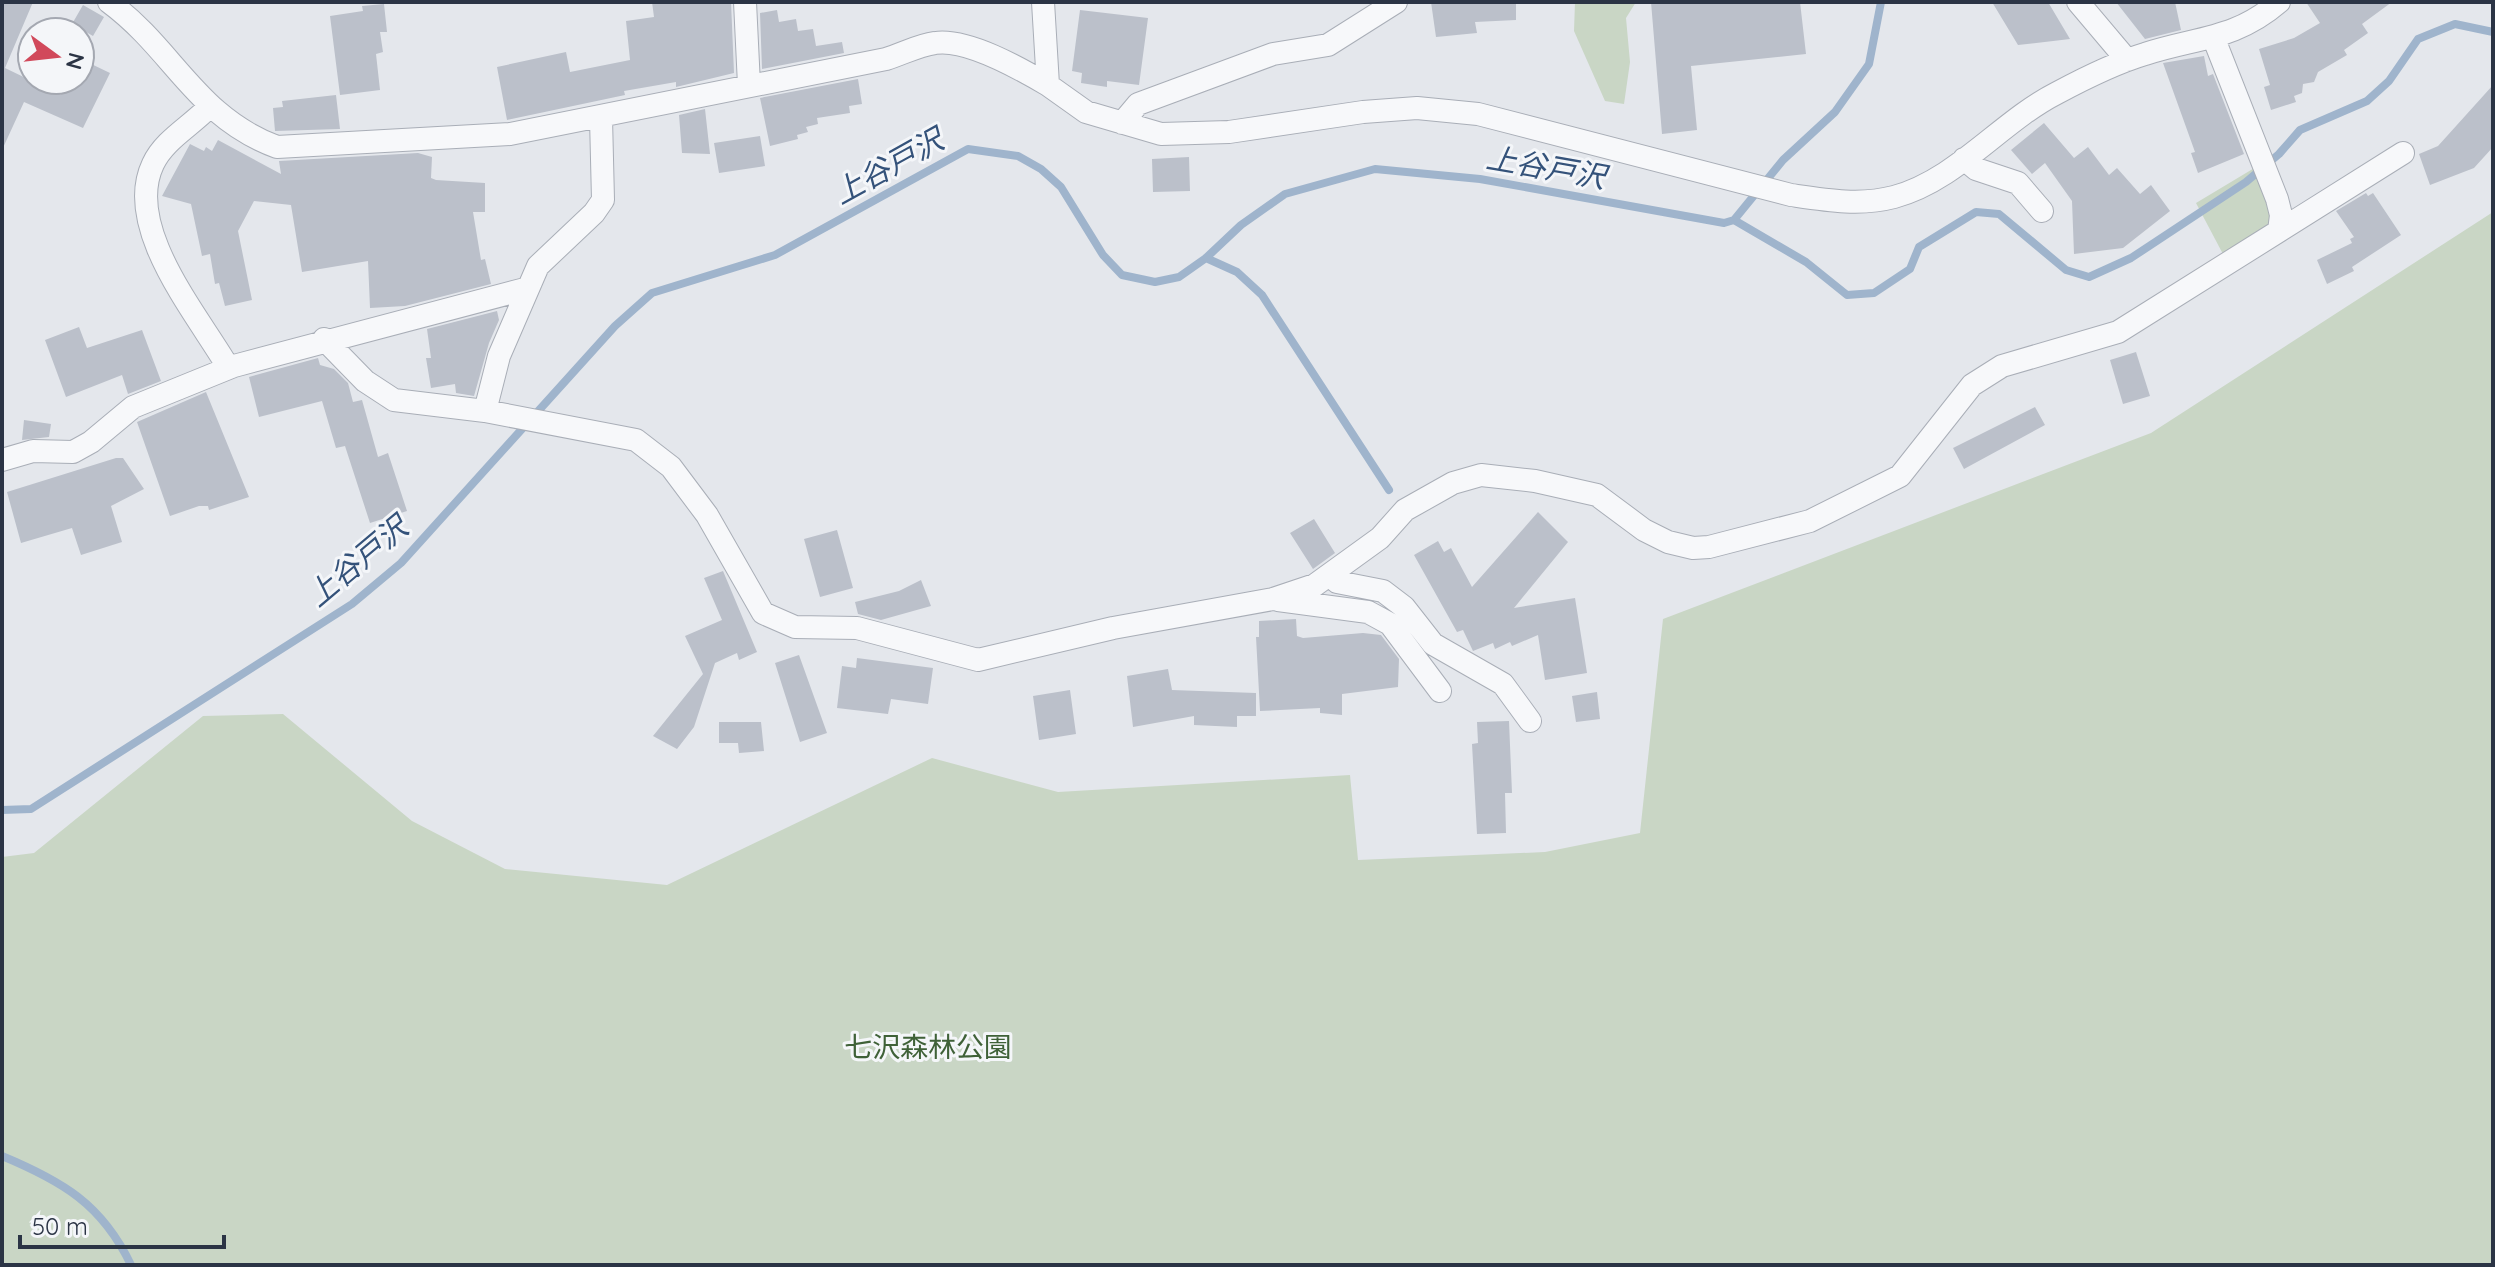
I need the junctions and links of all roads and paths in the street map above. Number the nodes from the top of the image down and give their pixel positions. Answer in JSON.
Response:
{"nodes":[{"id":1,"x":109,"y":2,"type":"edge"},
{"id":2,"x":745,"y":2,"type":"edge"},
{"id":3,"x":1043,"y":2,"type":"edge"},
{"id":4,"x":1396,"y":2,"type":"edge"},
{"id":5,"x":2078,"y":2,"type":"edge"},
{"id":6,"x":2279,"y":2,"type":"edge"},
{"id":7,"x":2214,"y":39,"type":"junction"},
{"id":8,"x":2127,"y":60,"type":"junction"},
{"id":9,"x":749,"y":85,"type":"junction"},
{"id":10,"x":1048,"y":85,"type":"junction"},
{"id":11,"x":209,"y":107,"type":"junction"},
{"id":12,"x":601,"y":118,"type":"junction"},
{"id":13,"x":1122,"y":123,"type":"junction"},
{"id":14,"x":2403,"y":153,"type":"dead end"},
{"id":15,"x":1964,"y":159,"type":"junction"},
{"id":16,"x":2042,"y":211,"type":"dead end"},
{"id":17,"x":2279,"y":231,"type":"junction"},
{"id":18,"x":525,"y":289,"type":"junction"},
{"id":19,"x":324,"y":339,"type":"junction"},
{"id":20,"x":228,"y":367,"type":"junction"},
{"id":21,"x":485,"y":411,"type":"junction"},
{"id":22,"x":2,"y":460,"type":"edge"},
{"id":23,"x":1331,"y":576,"type":"junction"},
{"id":24,"x":1273,"y":599,"type":"junction"},
{"id":25,"x":1440,"y":691,"type":"dead end"},
{"id":26,"x":1530,"y":721,"type":"dead end"}],
"edges":[{"from":1,"to":11,"type":"street"},
{"from":2,"to":9,"type":"street"},
{"from":3,"to":10,"type":"street"},
{"from":4,"to":13,"type":"street"},
{"from":5,"to":8,"type":"street"},
{"from":6,"to":7,"type":"street"},
{"from":7,"to":8,"type":"street"},
{"from":7,"to":17,"type":"street"},
{"from":8,"to":15,"type":"street"},
{"from":9,"to":10,"type":"street"},
{"from":9,"to":12,"type":"street"},
{"from":10,"to":13,"type":"street"},
{"from":11,"to":12,"type":"street"},
{"from":11,"to":20,"type":"street"},
{"from":12,"to":18,"type":"street"},
{"from":13,"to":15,"type":"street"},
{"from":14,"to":17,"type":"street"},
{"from":15,"to":16,"type":"street"},
{"from":17,"to":23,"type":"street"},
{"from":18,"to":19,"type":"street"},
{"from":18,"to":21,"type":"street"},
{"from":19,"to":20,"type":"street"},
{"from":19,"to":21,"type":"street"},
{"from":20,"to":22,"type":"street"},
{"from":21,"to":24,"type":"street"},
{"from":23,"to":24,"type":"street"},
{"from":23,"to":26,"type":"street"},
{"from":24,"to":25,"type":"street"}]}
